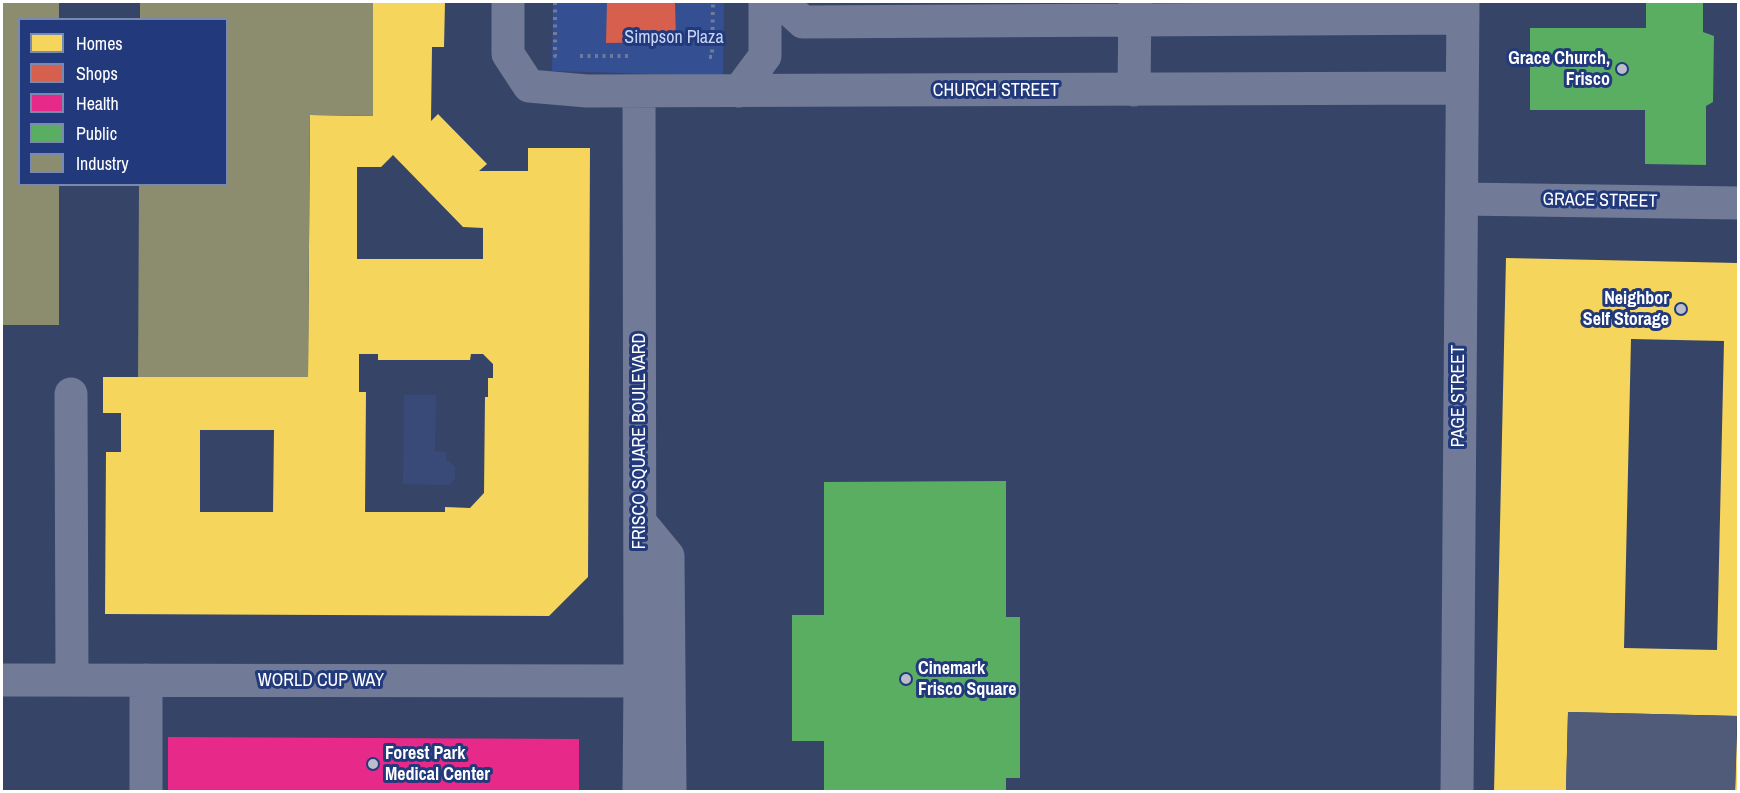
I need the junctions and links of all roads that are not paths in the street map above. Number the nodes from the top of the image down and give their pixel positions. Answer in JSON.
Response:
{"nodes":[{"id":1,"x":508,"y":2,"type":"edge"},
{"id":2,"x":765,"y":2,"type":"edge"},
{"id":3,"x":781,"y":2,"type":"edge"},
{"id":4,"x":1463,"y":10,"type":"edge"},
{"id":5,"x":1135,"y":11,"type":"edge"},
{"id":6,"x":1462,"y":88,"type":"junction"},
{"id":7,"x":1134,"y":90,"type":"junction"},
{"id":8,"x":639,"y":91,"type":"junction"},
{"id":9,"x":739,"y":91,"type":"junction"},
{"id":10,"x":1462,"y":199,"type":"junction"},
{"id":11,"x":1738,"y":203,"type":"edge"},
{"id":12,"x":70,"y":394,"type":"dead end"},
{"id":13,"x":640,"y":522,"type":"junction"},
{"id":14,"x":2,"y":680,"type":"edge"},
{"id":15,"x":72,"y":680,"type":"junction"},
{"id":16,"x":146,"y":680,"type":"junction"},
{"id":17,"x":640,"y":681,"type":"junction"},
{"id":18,"x":146,"y":792,"type":"edge"},
{"id":19,"x":639,"y":792,"type":"edge"},
{"id":20,"x":669,"y":792,"type":"edge"},
{"id":21,"x":1457,"y":792,"type":"edge"}],
"edges":[{"from":1,"to":8,"type":"street","name":"CHURCH STREET"},
{"from":2,"to":9,"type":"street"},
{"from":3,"to":5,"type":"street"},
{"from":4,"to":5,"type":"street"},
{"from":4,"to":6,"type":"street","name":"PAGE STREET"},
{"from":5,"to":7,"type":"street"},
{"from":6,"to":7,"type":"street","name":"CHURCH STREET"},
{"from":6,"to":10,"type":"street","name":"PAGE STREET"},
{"from":7,"to":9,"type":"street","name":"CHURCH STREET"},
{"from":8,"to":9,"type":"street","name":"CHURCH STREET"},
{"from":8,"to":13,"type":"street","name":"FRISCO SQUARE BOULEVARD"},
{"from":10,"to":11,"type":"street","name":"GRACE STREET"},
{"from":10,"to":21,"type":"street","name":"PAGE STREET"},
{"from":12,"to":15,"type":"street"},
{"from":13,"to":17,"type":"street","name":"FRISCO SQUARE BOULEVARD"},
{"from":13,"to":20,"type":"street"},
{"from":14,"to":15,"type":"street","name":"WORLD CUP WAY"},
{"from":15,"to":16,"type":"street","name":"WORLD CUP WAY"},
{"from":16,"to":17,"type":"street","name":"WORLD CUP WAY"},
{"from":16,"to":18,"type":"street"},
{"from":17,"to":19,"type":"street","name":"FRISCO SQUARE BOULEVARD"}]}
